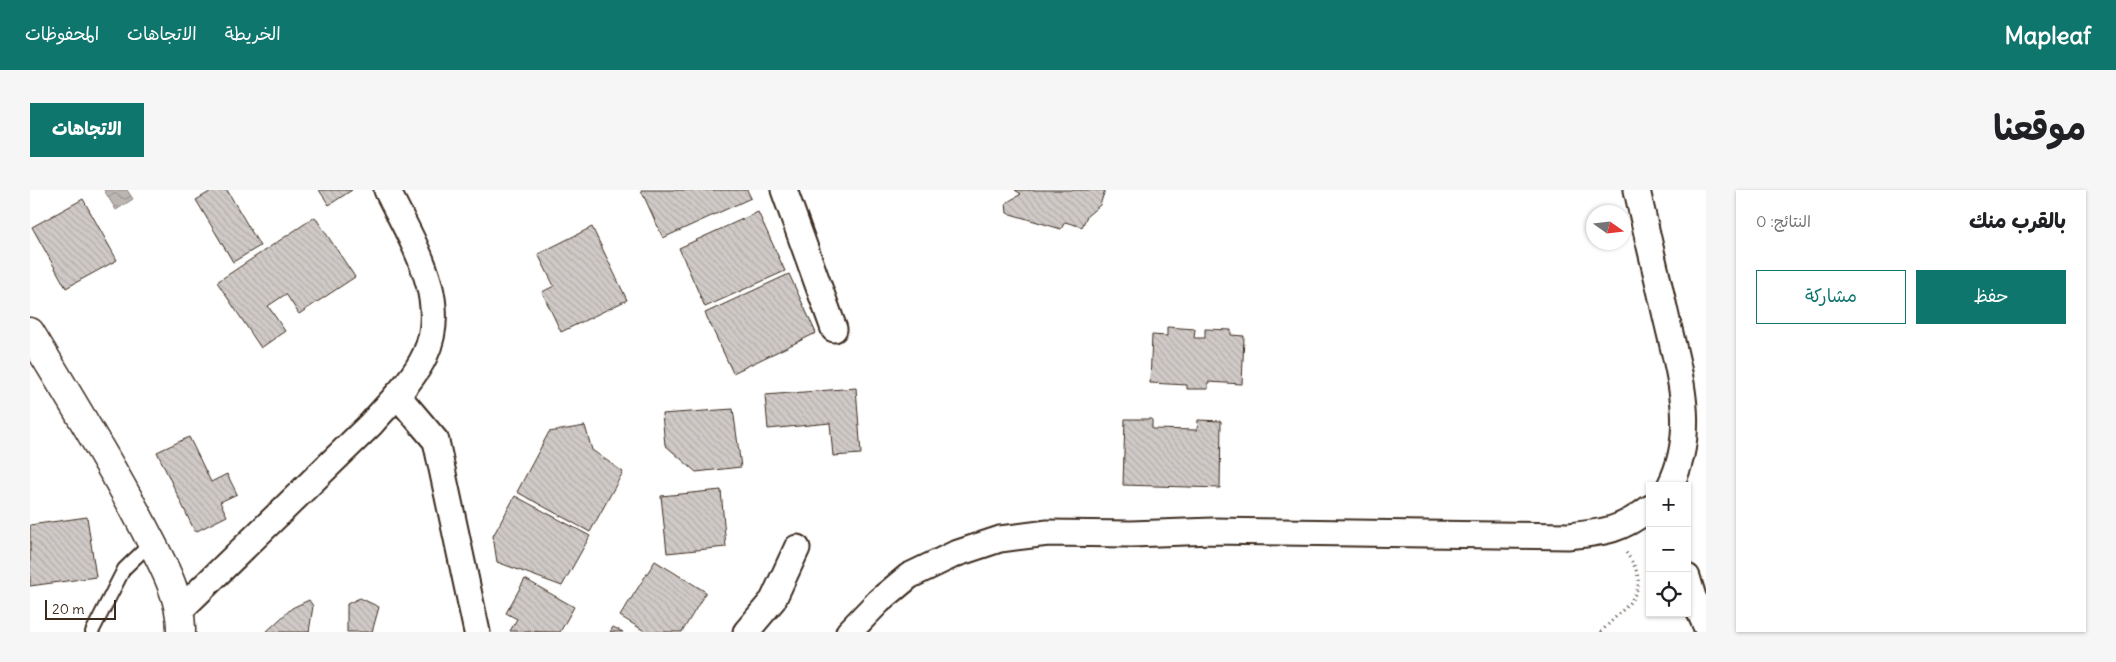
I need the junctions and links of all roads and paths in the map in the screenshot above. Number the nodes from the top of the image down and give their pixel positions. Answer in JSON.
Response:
{"nodes":[{"id":1,"x":387,"y":190,"type":"edge"},
{"id":2,"x":784,"y":190,"type":"edge"},
{"id":3,"x":1637,"y":190,"type":"edge"},
{"id":4,"x":834,"y":329,"type":"dead end"},
{"id":5,"x":30,"y":332,"type":"edge"},
{"id":6,"x":397,"y":395,"type":"junction"},
{"id":7,"x":1672,"y":482,"type":"edge"},
{"id":8,"x":1646,"y":511,"type":"edge"},
{"id":9,"x":1605,"y":532,"type":"junction"},
{"id":10,"x":152,"y":543,"type":"junction"},
{"id":11,"x":797,"y":548,"type":"dead end"},
{"id":12,"x":1691,"y":590,"type":"edge"},
{"id":13,"x":180,"y":621,"type":"edge"},
{"id":14,"x":1706,"y":626,"type":"edge"},
{"id":15,"x":92,"y":632,"type":"edge"},
{"id":16,"x":477,"y":632,"type":"edge"},
{"id":17,"x":746,"y":632,"type":"edge"},
{"id":18,"x":849,"y":632,"type":"edge"},
{"id":19,"x":1601,"y":632,"type":"edge"}],
"edges":[{"from":1,"to":6,"type":"street"},
{"from":2,"to":4,"type":"street"},
{"from":3,"to":7,"type":"street"},
{"from":5,"to":10,"type":"street"},
{"from":6,"to":13,"type":"street"},
{"from":6,"to":16,"type":"street"},
{"from":8,"to":9,"type":"street"},
{"from":9,"to":18,"type":"street"},
{"from":9,"to":19,"type":"path"},
{"from":10,"to":13,"type":"street"},
{"from":10,"to":15,"type":"lane"},
{"from":11,"to":17,"type":"street"},
{"from":12,"to":14,"type":"street"}]}
